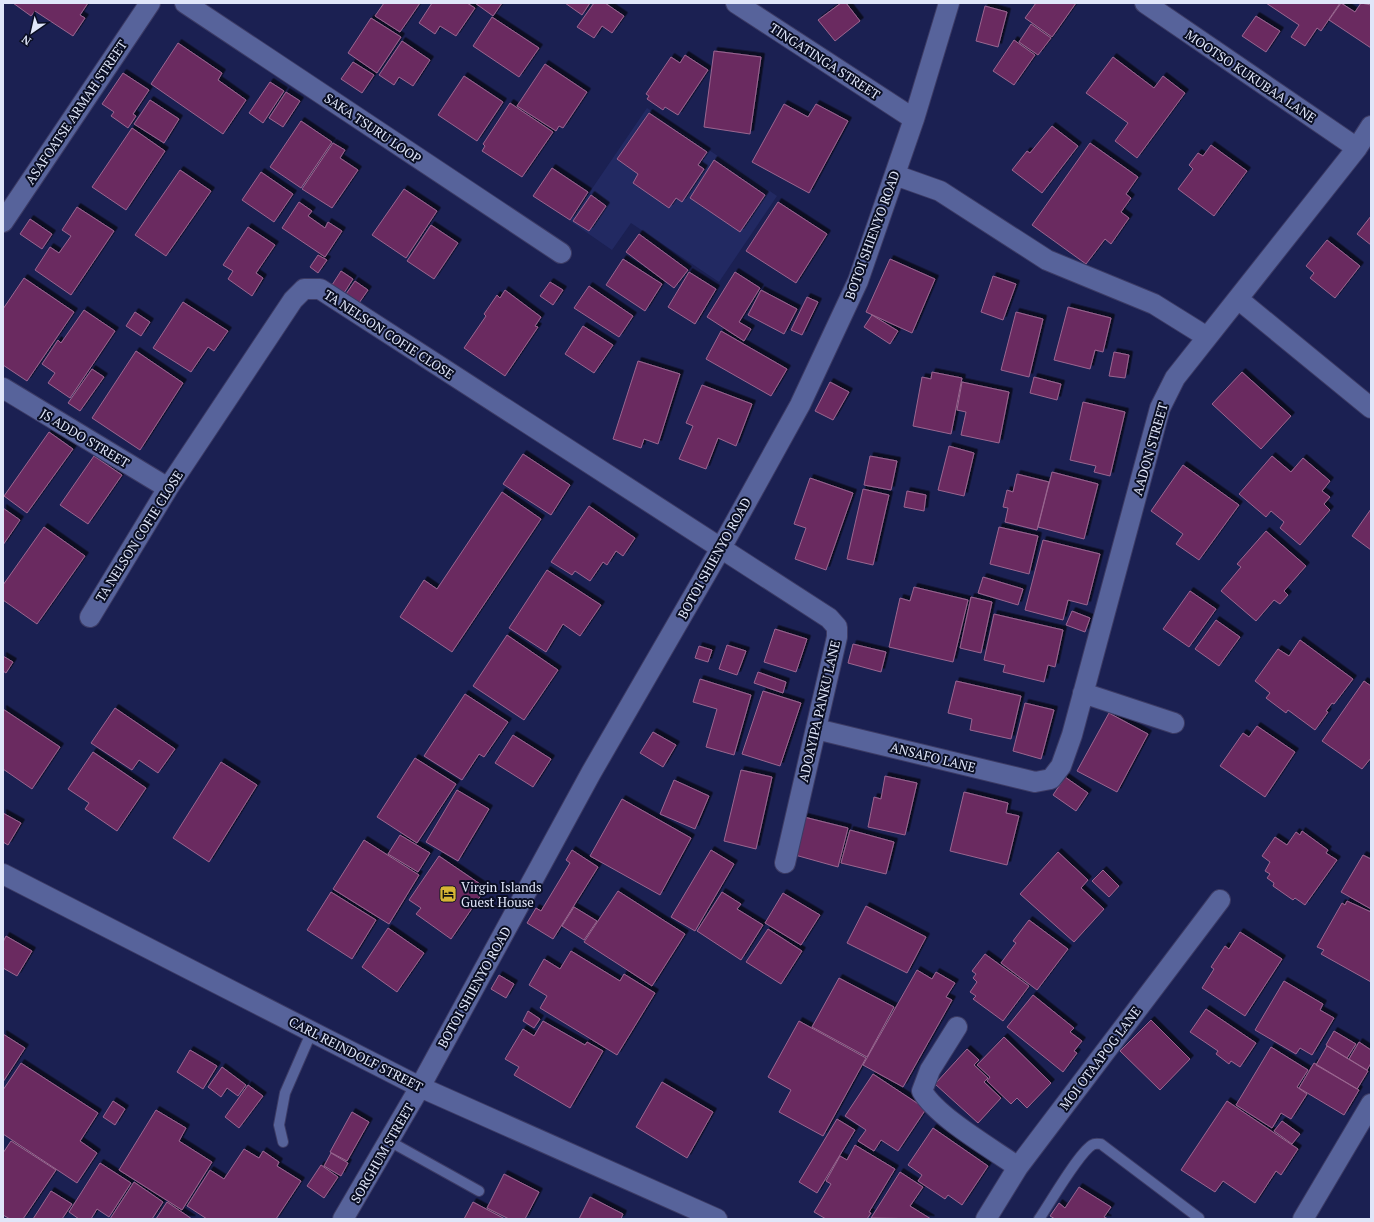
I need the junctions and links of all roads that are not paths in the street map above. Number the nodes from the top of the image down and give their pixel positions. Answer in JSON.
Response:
{"nodes":[{"id":1,"x":150,"y":3,"type":"edge"},
{"id":2,"x":185,"y":3,"type":"edge"},
{"id":3,"x":736,"y":3,"type":"edge"},
{"id":4,"x":949,"y":3,"type":"edge"},
{"id":5,"x":1145,"y":3,"type":"edge"},
{"id":6,"x":914,"y":119,"type":"junction"},
{"id":7,"x":1371,"y":126,"type":"edge"},
{"id":8,"x":1357,"y":148,"type":"junction"},
{"id":9,"x":894,"y":175,"type":"junction"},
{"id":10,"x":5,"y":214,"type":"edge"},
{"id":11,"x":560,"y":253,"type":"dead end"},
{"id":12,"x":1238,"y":299,"type":"junction"},
{"id":13,"x":1207,"y":337,"type":"junction"},
{"id":14,"x":3,"y":388,"type":"edge"},
{"id":15,"x":1371,"y":408,"type":"edge"},
{"id":16,"x":168,"y":488,"type":"junction"},
{"id":17,"x":721,"y":548,"type":"junction"},
{"id":18,"x":90,"y":618,"type":"dead end"},
{"id":19,"x":1083,"y":693,"type":"junction"},
{"id":20,"x":1174,"y":723,"type":"dead end"},
{"id":21,"x":816,"y":729,"type":"junction"},
{"id":22,"x":1051,"y":779,"type":"joint"},
{"id":23,"x":785,"y":863,"type":"dead end"},
{"id":24,"x":5,"y":879,"type":"edge"},
{"id":25,"x":1220,"y":900,"type":"dead end"},
{"id":26,"x":957,"y":1027,"type":"dead end"},
{"id":27,"x":312,"y":1031,"type":"junction"},
{"id":28,"x":420,"y":1087,"type":"junction"},
{"id":29,"x":1371,"y":1104,"type":"edge"},
{"id":30,"x":389,"y":1141,"type":"junction"},
{"id":31,"x":283,"y":1142,"type":"dead end"},
{"id":32,"x":1018,"y":1167,"type":"junction"},
{"id":33,"x":479,"y":1191,"type":"dead end"},
{"id":34,"x":707,"y":1217,"type":"edge"},
{"id":35,"x":345,"y":1218,"type":"edge"},
{"id":36,"x":1199,"y":1218,"type":"dead end"},
{"id":37,"x":986,"y":1219,"type":"edge"},
{"id":38,"x":1039,"y":1219,"type":"edge"},
{"id":39,"x":1303,"y":1219,"type":"edge"}],
"edges":[{"from":1,"to":10,"type":"street","name":"ASAFOATSE ARMAH STREET"},
{"from":2,"to":11,"type":"street","name":"SAKA TSURU LOOP"},
{"from":3,"to":6,"type":"street","name":"TINGATINGA STREET"},
{"from":4,"to":6,"type":"street","name":"BOTOI SHIENYO ROAD"},
{"from":5,"to":8,"type":"street","name":"MOOTSO KUKUBAA LANE"},
{"from":6,"to":9,"type":"street","name":"BOTOI SHIENYO ROAD"},
{"from":7,"to":8,"type":"street","name":"AADON STREET"},
{"from":8,"to":12,"type":"street","name":"AADON STREET"},
{"from":9,"to":13,"type":"street"},
{"from":9,"to":17,"type":"street","name":"BOTOI SHIENYO ROAD"},
{"from":12,"to":13,"type":"street","name":"AADON STREET"},
{"from":12,"to":15,"type":"street"},
{"from":13,"to":19,"type":"street","name":"AADON STREET"},
{"from":14,"to":16,"type":"street","name":"JS ADDO STREET"},
{"from":16,"to":17,"type":"street","name":"TA NELSON COFIE CLOSE"},
{"from":16,"to":18,"type":"street","name":"TA NELSON COFIE CLOSE"},
{"from":17,"to":21,"type":"street","name":"ADOAYIPA PANKU LANE"},
{"from":17,"to":28,"type":"street","name":"BOTOI SHIENYO ROAD"},
{"from":19,"to":20,"type":"street"},
{"from":19,"to":22,"type":"street","name":"AADON STREET"},
{"from":21,"to":22,"type":"street","name":"ANSAFO LANE"},
{"from":21,"to":23,"type":"street","name":"ADOAYIPA PANKU LANE"},
{"from":24,"to":27,"type":"street","name":"CARL REINDOLF STREET"},
{"from":25,"to":32,"type":"street","name":"MOI OTAAPOG LANE"},
{"from":26,"to":32,"type":"street"},
{"from":27,"to":28,"type":"street","name":"CARL REINDOLF STREET"},
{"from":27,"to":31,"type":"lane"},
{"from":28,"to":30,"type":"street","name":"SORGHUM STREET"},
{"from":28,"to":34,"type":"street","name":"CARL REINDOLF STREET"},
{"from":29,"to":39,"type":"street"},
{"from":30,"to":33,"type":"lane"},
{"from":30,"to":35,"type":"street","name":"SORGHUM STREET"},
{"from":32,"to":37,"type":"street","name":"MOI OTAAPOG LANE"},
{"from":36,"to":38,"type":"lane"}]}
